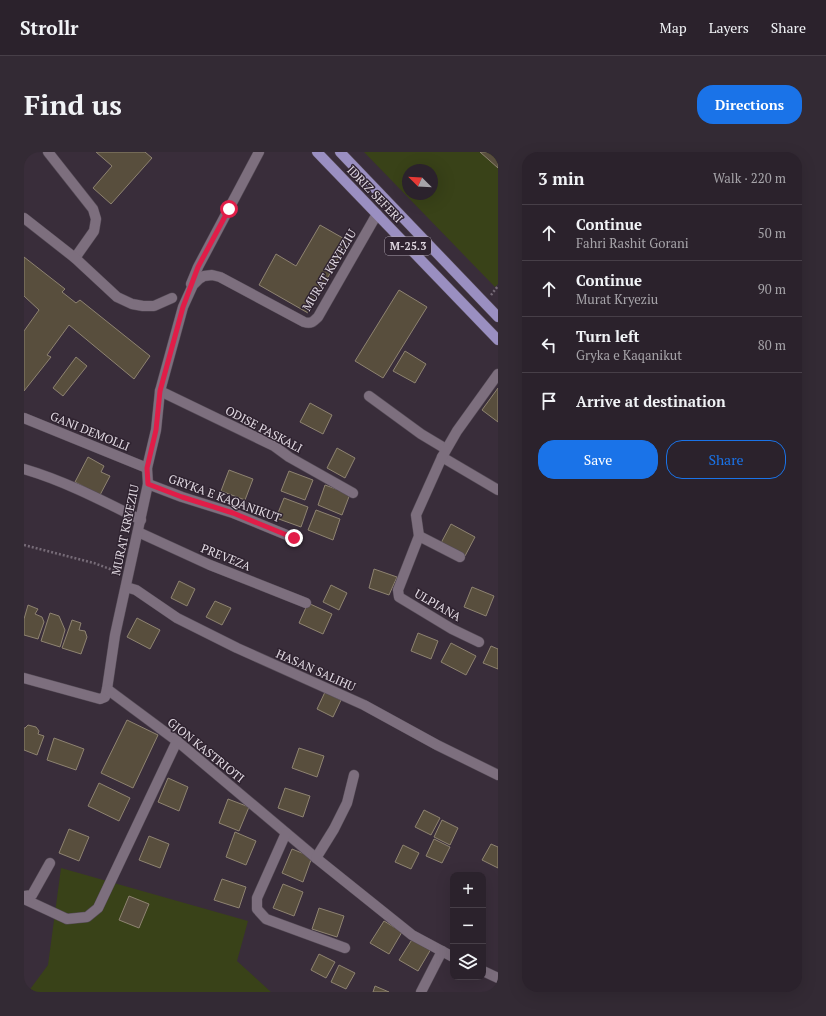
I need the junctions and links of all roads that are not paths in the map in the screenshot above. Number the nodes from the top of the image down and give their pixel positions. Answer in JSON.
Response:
{"nodes":[{"id":1,"x":48,"y":152,"type":"edge"},
{"id":2,"x":259,"y":152,"type":"edge"},
{"id":3,"x":317,"y":152,"type":"edge"},
{"id":4,"x":340,"y":152,"type":"edge"},
{"id":5,"x":377,"y":214,"type":"junction"},
{"id":6,"x":24,"y":218,"type":"edge"},
{"id":7,"x":76,"y":258,"type":"junction"},
{"id":8,"x":172,"y":298,"type":"dead end"},
{"id":9,"x":183,"y":307,"type":"junction"},
{"id":10,"x":496,"y":310,"type":"edge"},
{"id":11,"x":498,"y":340,"type":"edge"},
{"id":12,"x":498,"y":374,"type":"edge"},
{"id":13,"x":160,"y":391,"type":"junction"},
{"id":14,"x":369,"y":396,"type":"dead end"},
{"id":15,"x":24,"y":418,"type":"edge"},
{"id":16,"x":444,"y":453,"type":"junction"},
{"id":17,"x":147,"y":468,"type":"junction"},
{"id":18,"x":24,"y":469,"type":"edge"},
{"id":19,"x":148,"y":484,"type":"junction"},
{"id":20,"x":498,"y":490,"type":"edge"},
{"id":21,"x":353,"y":493,"type":"dead end"},
{"id":22,"x":141,"y":520,"type":"junction"},
{"id":23,"x":138,"y":532,"type":"junction"},
{"id":24,"x":419,"y":536,"type":"junction"},
{"id":25,"x":294,"y":538,"type":"dead end"},
{"id":26,"x":460,"y":557,"type":"dead end"},
{"id":27,"x":126,"y":587,"type":"junction"},
{"id":28,"x":306,"y":603,"type":"dead end"},
{"id":29,"x":479,"y":642,"type":"dead end"},
{"id":30,"x":24,"y":678,"type":"edge"},
{"id":31,"x":107,"y":689,"type":"junction"},
{"id":32,"x":177,"y":741,"type":"junction"},
{"id":33,"x":354,"y":775,"type":"dead end"},
{"id":34,"x":498,"y":775,"type":"edge"},
{"id":35,"x":286,"y":833,"type":"junction"},
{"id":36,"x":316,"y":858,"type":"junction"},
{"id":37,"x":50,"y":863,"type":"dead end"},
{"id":38,"x":24,"y":898,"type":"edge"},
{"id":39,"x":345,"y":948,"type":"dead end"},
{"id":40,"x":450,"y":954,"type":"edge"},
{"id":41,"x":486,"y":972,"type":"edge"},
{"id":42,"x":498,"y":978,"type":"edge"},
{"id":43,"x":421,"y":992,"type":"edge"}],
"edges":[{"from":1,"to":7,"type":"street"},
{"from":2,"to":9,"type":"street"},
{"from":3,"to":5,"type":"main road","name":"IDRIZ SEFERI","number":"M-25.3"},
{"from":4,"to":10,"type":"main road","name":"IDRIZ SEFERI","number":"M-25.3"},
{"from":5,"to":9,"type":"street","name":"MURAT KRYEZIU"},
{"from":5,"to":11,"type":"main road","name":"IDRIZ SEFERI","number":"M-25.3"},
{"from":6,"to":7,"type":"street"},
{"from":7,"to":8,"type":"street"},
{"from":9,"to":13,"type":"street","name":"MURAT KRYEZIU"},
{"from":12,"to":16,"type":"street","name":"ULPIANA"},
{"from":13,"to":17,"type":"street","name":"MURAT KRYEZIU"},
{"from":13,"to":21,"type":"street","name":"ODISE PASKALI"},
{"from":14,"to":16,"type":"street"},
{"from":15,"to":17,"type":"street","name":"GANI DEMOLLI"},
{"from":16,"to":20,"type":"street"},
{"from":16,"to":24,"type":"street","name":"ULPIANA"},
{"from":17,"to":19,"type":"street","name":"MURAT KRYEZIU"},
{"from":18,"to":22,"type":"street"},
{"from":19,"to":22,"type":"street","name":"MURAT KRYEZIU"},
{"from":19,"to":25,"type":"street","name":"GRYKA E KAQANIKUT"},
{"from":22,"to":23,"type":"street","name":"MURAT KRYEZIU"},
{"from":23,"to":27,"type":"street","name":"MURAT KRYEZIU"},
{"from":23,"to":28,"type":"street","name":"PREVEZA"},
{"from":24,"to":26,"type":"street"},
{"from":24,"to":29,"type":"street","name":"ULPIANA"},
{"from":27,"to":31,"type":"street","name":"MURAT KRYEZIU"},
{"from":27,"to":34,"type":"street","name":"HASAN SALIHU"},
{"from":30,"to":31,"type":"street"},
{"from":31,"to":32,"type":"street","name":"GJON KASTRIOTI"},
{"from":32,"to":35,"type":"street","name":"GJON KASTRIOTI"},
{"from":32,"to":38,"type":"street"},
{"from":33,"to":36,"type":"street"},
{"from":35,"to":36,"type":"street","name":"GJON KASTRIOTI"},
{"from":35,"to":39,"type":"street"},
{"from":36,"to":40,"type":"street","name":"GJON KASTRIOTI"},
{"from":37,"to":38,"type":"street"},
{"from":40,"to":43,"type":"street"},
{"from":41,"to":42,"type":"street"}]}
